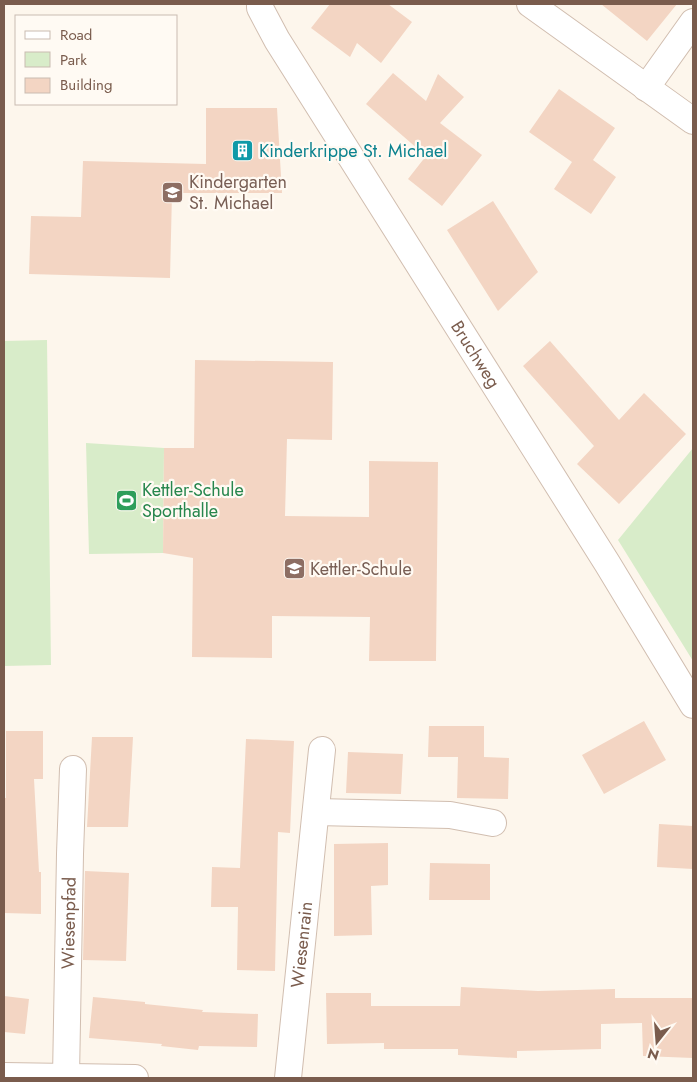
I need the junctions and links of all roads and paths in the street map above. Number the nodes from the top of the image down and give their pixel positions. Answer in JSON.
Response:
{"nodes":[{"id":1,"x":260,"y":4,"type":"edge"},
{"id":2,"x":530,"y":4,"type":"edge"},
{"id":3,"x":693,"y":22,"type":"edge"},
{"id":4,"x":646,"y":88,"type":"junction"},
{"id":5,"x":693,"y":121,"type":"edge"},
{"id":6,"x":693,"y":705,"type":"edge"},
{"id":7,"x":322,"y":750,"type":"dead end"},
{"id":8,"x":73,"y":769,"type":"dead end"},
{"id":9,"x":316,"y":812,"type":"junction"},
{"id":10,"x":493,"y":823,"type":"dead end"},
{"id":11,"x":4,"y":1076,"type":"edge"},
{"id":12,"x":66,"y":1077,"type":"edge"},
{"id":13,"x":135,"y":1078,"type":"edge"},
{"id":14,"x":288,"y":1078,"type":"edge"}],
"edges":[{"from":1,"to":6,"type":"street","name":"Bruchweg"},
{"from":2,"to":4,"type":"street"},
{"from":3,"to":4,"type":"street"},
{"from":4,"to":5,"type":"street"},
{"from":7,"to":9,"type":"street","name":"Wiesenrain"},
{"from":8,"to":12,"type":"street","name":"Wiesenpfad"},
{"from":9,"to":10,"type":"street"},
{"from":9,"to":14,"type":"street","name":"Wiesenrain"},
{"from":11,"to":12,"type":"street"},
{"from":12,"to":13,"type":"street"}]}
